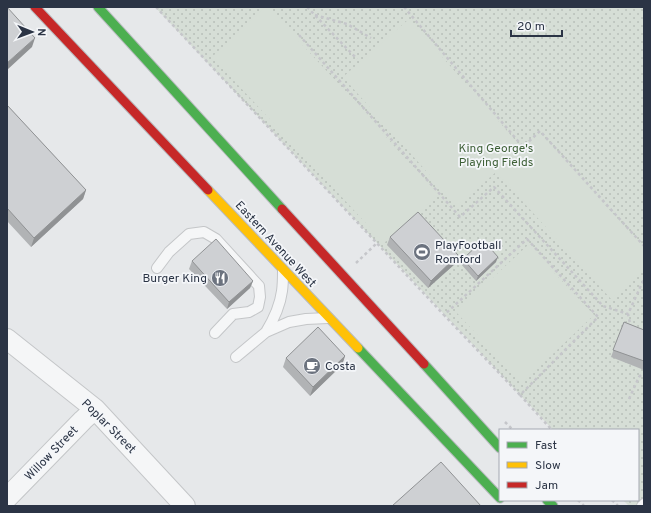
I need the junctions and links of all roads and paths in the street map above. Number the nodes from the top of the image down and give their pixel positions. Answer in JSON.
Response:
{"nodes":[{"id":1,"x":35,"y":7,"type":"edge"},
{"id":2,"x":98,"y":7,"type":"edge"},
{"id":3,"x":156,"y":7,"type":"edge"},
{"id":4,"x":307,"y":7,"type":"edge"},
{"id":5,"x":404,"y":7,"type":"edge"},
{"id":6,"x":314,"y":15,"type":"junction"},
{"id":7,"x":299,"y":35,"type":"dead end"},
{"id":8,"x":371,"y":38,"type":"dead end"},
{"id":9,"x":357,"y":59,"type":"dead end"},
{"id":10,"x":377,"y":243,"type":"junction"},
{"id":11,"x":644,"y":246,"type":"edge"},
{"id":12,"x":157,"y":268,"type":"dead end"},
{"id":13,"x":283,"y":268,"type":"junction"},
{"id":14,"x":343,"y":276,"type":"junction"},
{"id":15,"x":644,"y":278,"type":"edge"},
{"id":16,"x":628,"y":314,"type":"junction"},
{"id":17,"x":444,"y":315,"type":"junction"},
{"id":18,"x":330,"y":318,"type":"junction"},
{"id":19,"x":632,"y":329,"type":"edge"},
{"id":20,"x":266,"y":332,"type":"junction"},
{"id":21,"x":215,"y":333,"type":"dead end"},
{"id":22,"x":7,"y":339,"type":"edge"},
{"id":23,"x":236,"y":357,"type":"dead end"},
{"id":24,"x":644,"y":375,"type":"edge"},
{"id":25,"x":520,"y":395,"type":"junction"},
{"id":26,"x":630,"y":399,"type":"dead end"},
{"id":27,"x":95,"y":409,"type":"junction"},
{"id":28,"x":551,"y":429,"type":"edge"},
{"id":29,"x":499,"y":447,"type":"edge"},
{"id":30,"x":499,"y":497,"type":"edge"},
{"id":31,"x":7,"y":498,"type":"edge"},
{"id":32,"x":185,"y":506,"type":"edge"}],
"edges":[{"from":1,"to":13,"type":"highway","name":"Eastern Avenue West"},
{"from":2,"to":14,"type":"highway"},
{"from":3,"to":10,"type":"path"},
{"from":4,"to":6,"type":"path"},
{"from":5,"to":11,"type":"path"},
{"from":6,"to":8,"type":"path"},
{"from":6,"to":9,"type":"path"},
{"from":7,"to":16,"type":"path"},
{"from":10,"to":14,"type":"path"},
{"from":10,"to":17,"type":"path"},
{"from":12,"to":21,"type":"lane"},
{"from":13,"to":18,"type":"highway","name":"Eastern Avenue West"},
{"from":13,"to":20,"type":"lane"},
{"from":14,"to":29,"type":"highway"},
{"from":15,"to":16,"type":"path"},
{"from":16,"to":19,"type":"path"},
{"from":17,"to":25,"type":"path"},
{"from":17,"to":25,"type":"path"},
{"from":18,"to":20,"type":"lane"},
{"from":18,"to":30,"type":"highway","name":"Eastern Avenue West"},
{"from":20,"to":23,"type":"lane"},
{"from":22,"to":27,"type":"street","name":"Poplar Street"},
{"from":24,"to":26,"type":"path"},
{"from":25,"to":28,"type":"path"},
{"from":27,"to":31,"type":"street","name":"Willow Street"},
{"from":27,"to":32,"type":"street","name":"Poplar Street"}]}
